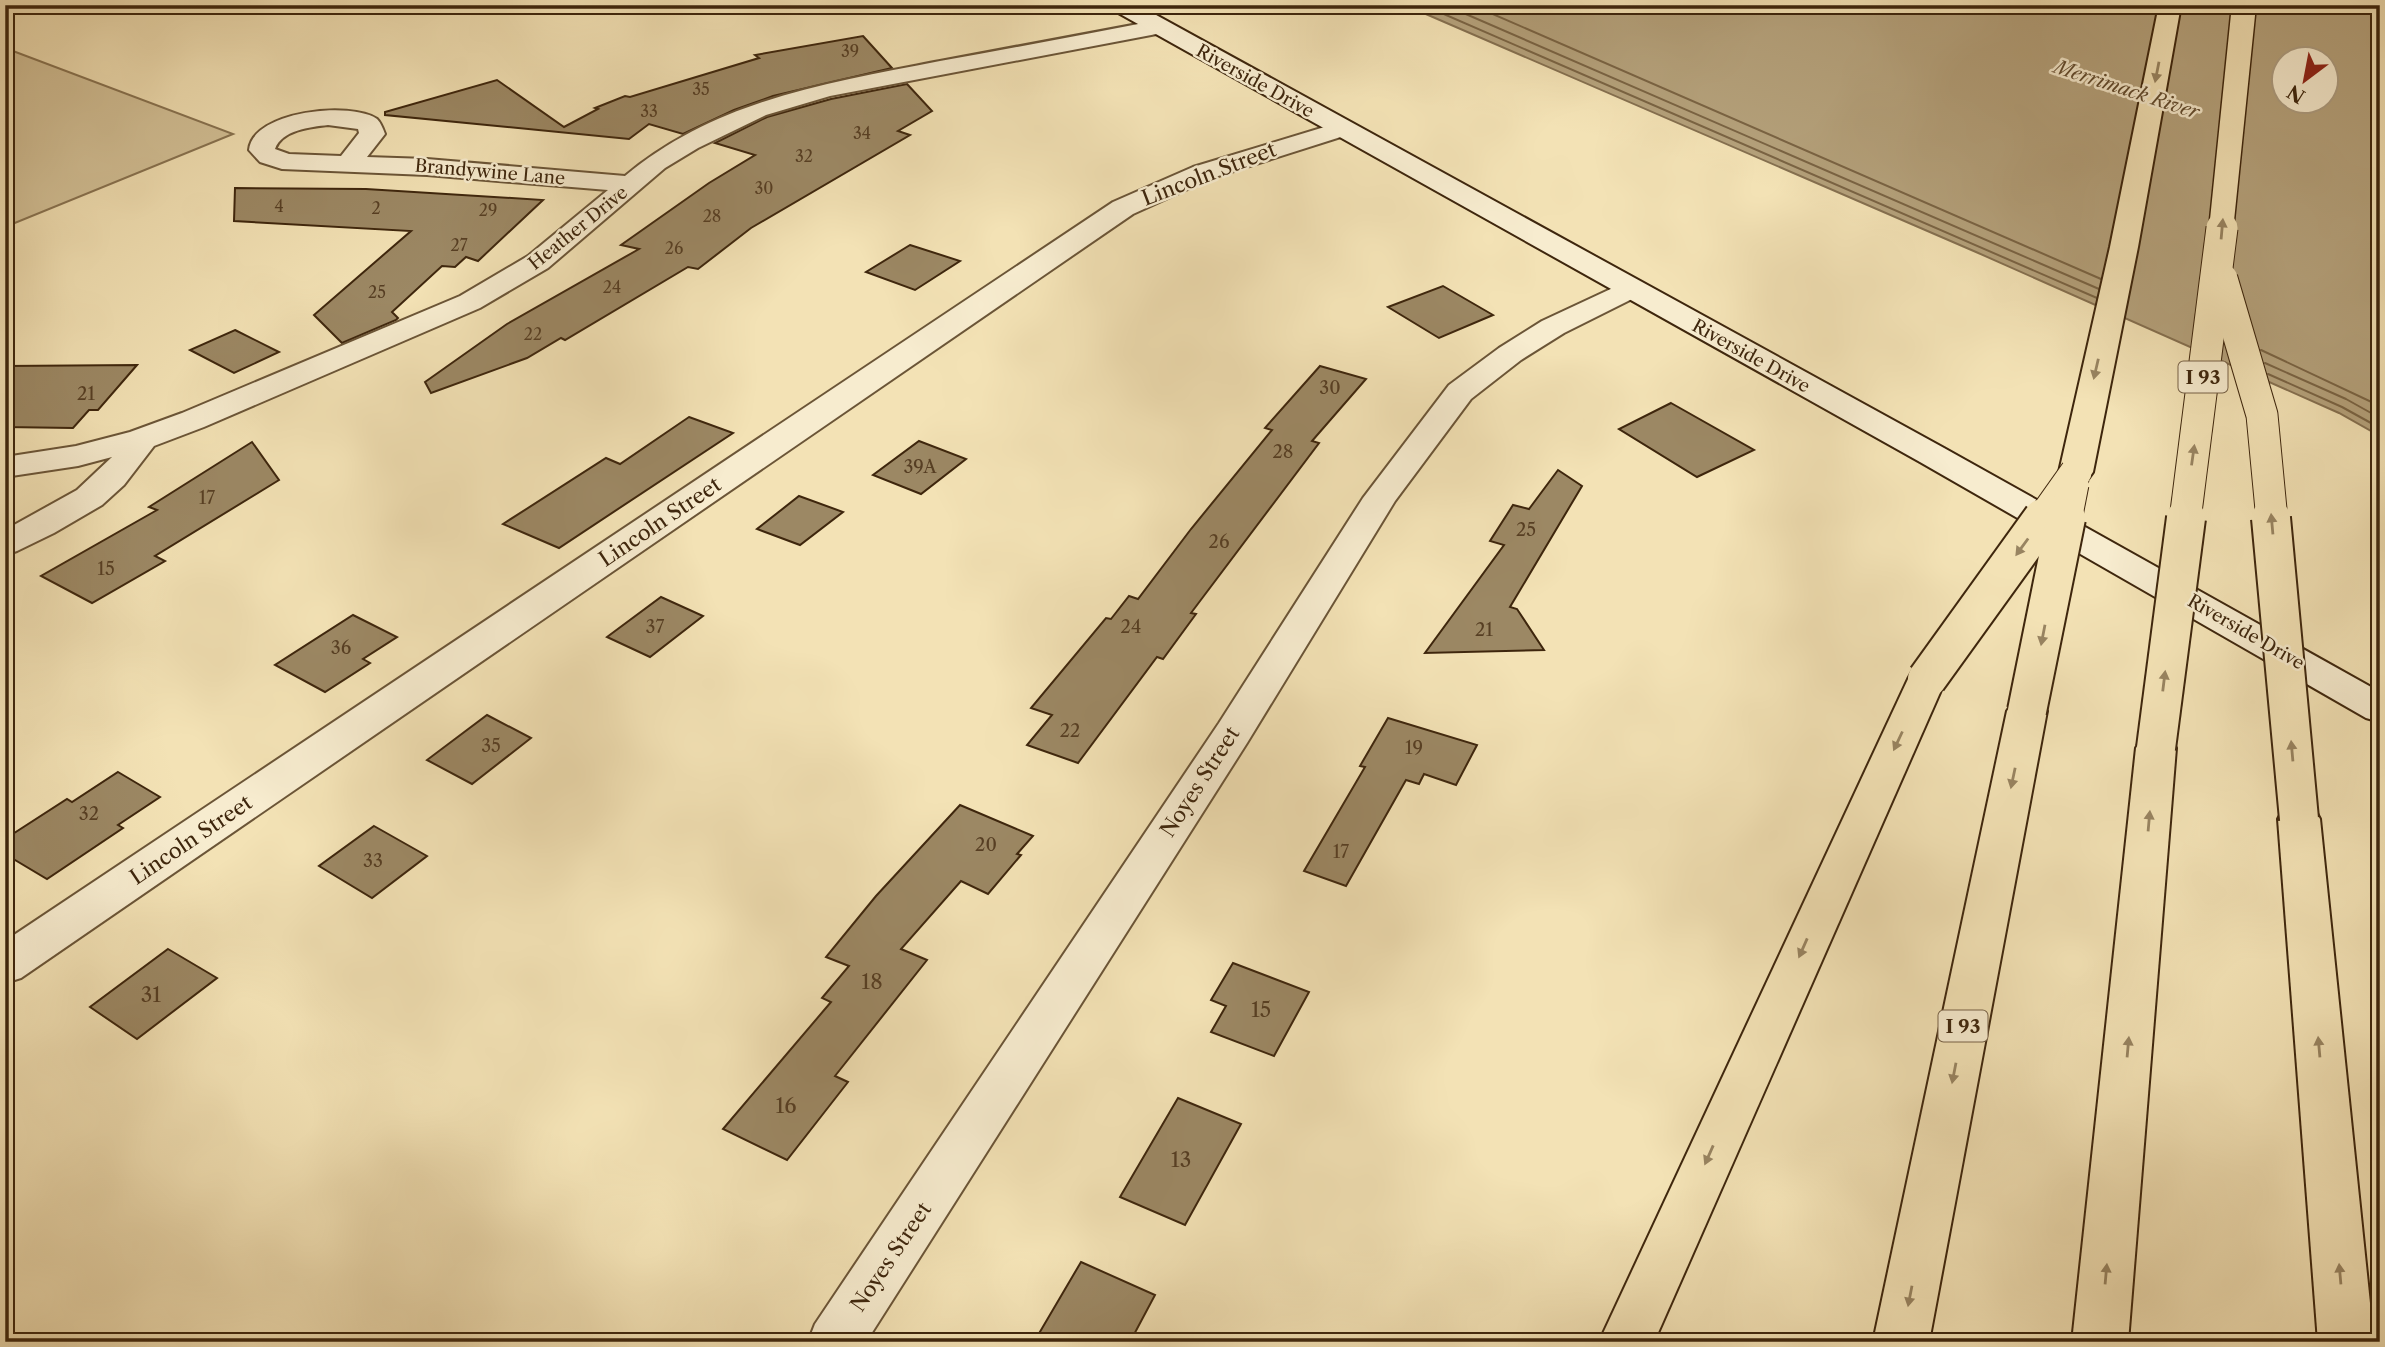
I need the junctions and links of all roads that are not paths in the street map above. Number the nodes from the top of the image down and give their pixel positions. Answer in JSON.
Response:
{"nodes":[{"id":1,"x":1121,"y":5,"type":"edge"},
{"id":2,"x":2170,"y":5,"type":"edge"},
{"id":3,"x":2244,"y":5,"type":"edge"},
{"id":4,"x":1159,"y":27,"type":"junction"},
{"id":5,"x":1341,"y":129,"type":"junction"},
{"id":6,"x":348,"y":164,"type":"dead end"},
{"id":7,"x":631,"y":184,"type":"junction"},
{"id":8,"x":2218,"y":265,"type":"junction"},
{"id":9,"x":1630,"y":289,"type":"junction"},
{"id":10,"x":142,"y":439,"type":"junction"},
{"id":11,"x":5,"y":467,"type":"edge"},
{"id":12,"x":2076,"y":472,"type":"junction"},
{"id":13,"x":5,"y":544,"type":"edge"},
{"id":14,"x":2380,"y":709,"type":"edge"},
{"id":15,"x":5,"y":965,"type":"edge"},
{"id":16,"x":835,"y":1342,"type":"edge"},
{"id":17,"x":1626,"y":1342,"type":"edge"},
{"id":18,"x":1901,"y":1342,"type":"edge"},
{"id":19,"x":2100,"y":1342,"type":"edge"},
{"id":20,"x":2346,"y":1342,"type":"edge"}],
"edges":[{"from":1,"to":4,"type":"street","name":"Riverside Drive"},
{"from":2,"to":12,"type":"highway","number":"I 93","one_way":true},
{"from":8,"to":3,"type":"highway","number":"I 93","one_way":true,"bridge":true},
{"from":4,"to":5,"type":"street","name":"Riverside Drive"},
{"from":4,"to":7,"type":"street","name":"Heather Drive"},
{"from":5,"to":9,"type":"street","name":"Riverside Drive"},
{"from":5,"to":15,"type":"street","name":"Lincoln Street"},
{"from":6,"to":7,"type":"street","name":"Brandywine Lane"},
{"from":7,"to":10,"type":"street","name":"Heather Drive"},
{"from":19,"to":8,"type":"highway","number":"I 93","one_way":true,"bridge":true},
{"from":20,"to":8,"type":"highway","one_way":true,"bridge":true},
{"from":9,"to":14,"type":"street","name":"Riverside Drive"},
{"from":9,"to":16,"type":"street","name":"Noyes Street"},
{"from":10,"to":11,"type":"street","name":"Heather Drive"},
{"from":10,"to":13,"type":"street"},
{"from":12,"to":17,"type":"highway","one_way":true,"bridge":true},
{"from":12,"to":18,"type":"highway","number":"I 93","one_way":true,"bridge":true}]}
